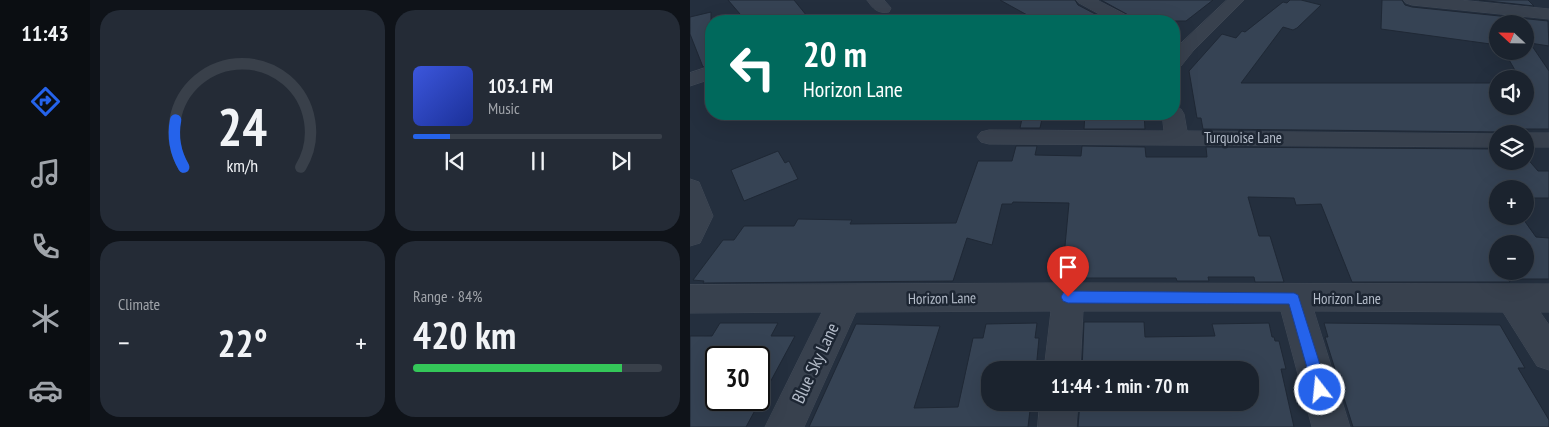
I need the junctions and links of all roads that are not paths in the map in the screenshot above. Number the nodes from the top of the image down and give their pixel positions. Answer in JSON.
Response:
{"nodes":[{"id":1,"x":1085,"y":0,"type":"edge"},
{"id":2,"x":1236,"y":0,"type":"edge"},
{"id":3,"x":1412,"y":0,"type":"edge"},
{"id":4,"x":1549,"y":14,"type":"edge"},
{"id":5,"x":1113,"y":15,"type":"edge"},
{"id":6,"x":1180,"y":44,"type":"edge"},
{"id":7,"x":705,"y":74,"type":"edge"},
{"id":8,"x":690,"y":80,"type":"edge"},
{"id":9,"x":1174,"y":120,"type":"edge"},
{"id":10,"x":989,"y":137,"type":"dead end"},
{"id":11,"x":1176,"y":137,"type":"junction"},
{"id":12,"x":1489,"y":140,"type":"edge"},
{"id":13,"x":1534,"y":140,"type":"edge"},
{"id":14,"x":1549,"y":140,"type":"edge"},
{"id":15,"x":690,"y":188,"type":"edge"},
{"id":16,"x":690,"y":235,"type":"edge"},
{"id":17,"x":1068,"y":297,"type":"junction"},
{"id":18,"x":1512,"y":298,"type":"junction"},
{"id":19,"x":1549,"y":298,"type":"edge"},
{"id":20,"x":690,"y":299,"type":"edge"},
{"id":21,"x":1294,"y":299,"type":"junction"},
{"id":22,"x":845,"y":300,"type":"junction"},
{"id":23,"x":1549,"y":354,"type":"edge"},
{"id":24,"x":1063,"y":361,"type":"edge"},
{"id":25,"x":1058,"y":411,"type":"edge"},
{"id":26,"x":784,"y":427,"type":"edge"},
{"id":27,"x":1057,"y":427,"type":"edge"},
{"id":28,"x":1331,"y":427,"type":"edge"}],
"edges":[{"from":1,"to":5,"type":"street"},
{"from":2,"to":6,"type":"street"},
{"from":3,"to":4,"type":"street"},
{"from":7,"to":8,"type":"street"},
{"from":9,"to":11,"type":"street"},
{"from":10,"to":11,"type":"street","name":"Turquoise Lane"},
{"from":11,"to":12,"type":"street","name":"Turquoise Lane"},
{"from":13,"to":14,"type":"street"},
{"from":15,"to":16,"type":"street"},
{"from":17,"to":21,"type":"street","name":"Horizon Lane"},
{"from":17,"to":22,"type":"street","name":"Horizon Lane"},
{"from":17,"to":24,"type":"street"},
{"from":18,"to":19,"type":"street","name":"Horizon Lane"},
{"from":18,"to":21,"type":"street","name":"Horizon Lane"},
{"from":18,"to":23,"type":"street"},
{"from":20,"to":22,"type":"street","name":"Horizon Lane"},
{"from":21,"to":28,"type":"street"},
{"from":22,"to":26,"type":"street","name":"Blue Sky Lane"},
{"from":25,"to":27,"type":"street"}]}
